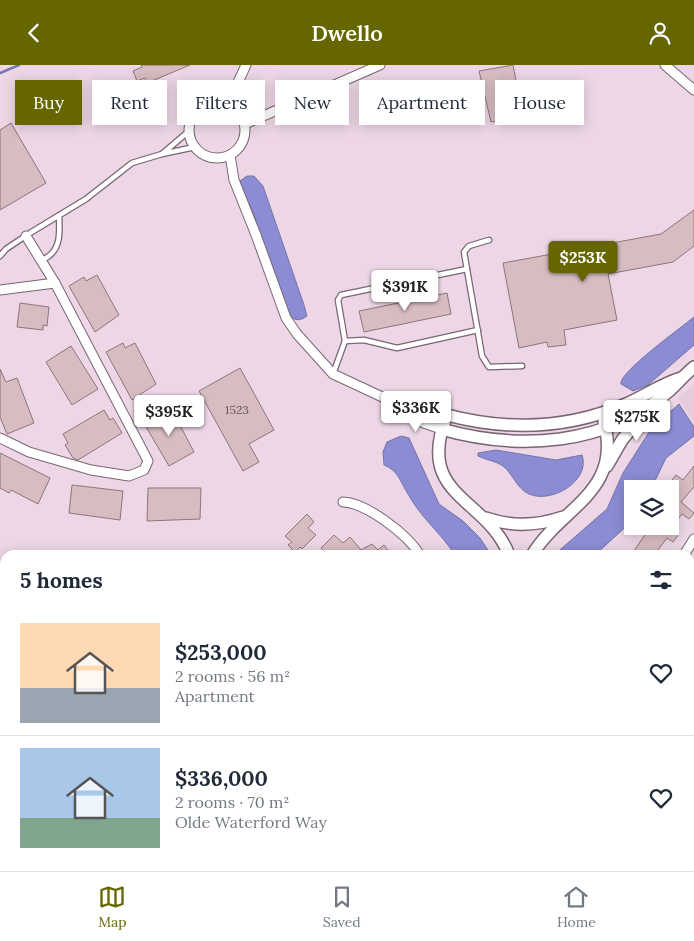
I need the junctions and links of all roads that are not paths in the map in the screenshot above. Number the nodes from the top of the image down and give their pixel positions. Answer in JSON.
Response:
{"nodes":[{"id":1,"x":246,"y":65,"type":"edge"},
{"id":2,"x":380,"y":65,"type":"edge"},
{"id":3,"x":665,"y":65,"type":"edge"},
{"id":4,"x":239,"y":80,"type":"edge"},
{"id":5,"x":690,"y":80,"type":"edge"},
{"id":6,"x":694,"y":90,"type":"edge"},
{"id":7,"x":265,"y":115,"type":"edge"},
{"id":8,"x":190,"y":125,"type":"edge"},
{"id":9,"x":245,"y":125,"type":"edge"},
{"id":10,"x":189,"y":131,"type":"junction"},
{"id":11,"x":195,"y":147,"type":"junction"},
{"id":12,"x":162,"y":154,"type":"junction"},
{"id":13,"x":230,"y":155,"type":"junction"},
{"id":14,"x":59,"y":216,"type":"junction"},
{"id":15,"x":26,"y":236,"type":"junction"},
{"id":16,"x":488,"y":241,"type":"dead end"},
{"id":17,"x":0,"y":256,"type":"edge"},
{"id":18,"x":42,"y":260,"type":"junction"},
{"id":19,"x":467,"y":269,"type":"junction"},
{"id":20,"x":55,"y":283,"type":"junction"},
{"id":21,"x":0,"y":290,"type":"edge"},
{"id":22,"x":478,"y":331,"type":"junction"},
{"id":23,"x":345,"y":341,"type":"junction"},
{"id":24,"x":522,"y":366,"type":"dead end"},
{"id":25,"x":694,"y":367,"type":"edge"},
{"id":26,"x":333,"y":374,"type":"junction"},
{"id":27,"x":681,"y":378,"type":"junction"},
{"id":28,"x":656,"y":400,"type":"junction"},
{"id":29,"x":408,"y":409,"type":"junction"},
{"id":30,"x":602,"y":414,"type":"junction"},
{"id":31,"x":447,"y":415,"type":"junction"},
{"id":32,"x":441,"y":429,"type":"junction"},
{"id":33,"x":606,"y":429,"type":"junction"},
{"id":34,"x":0,"y":438,"type":"edge"},
{"id":35,"x":603,"y":472,"type":"junction"},
{"id":36,"x":343,"y":503,"type":"dead end"},
{"id":37,"x":564,"y":516,"type":"junction"},
{"id":38,"x":484,"y":517,"type":"junction"},
{"id":39,"x":694,"y":539,"type":"edge"},
{"id":40,"x":417,"y":550,"type":"edge"},
{"id":41,"x":506,"y":550,"type":"edge"},
{"id":42,"x":536,"y":550,"type":"edge"},
{"id":43,"x":687,"y":550,"type":"edge"}],
"edges":[{"from":1,"to":4,"type":"street"},
{"from":2,"to":7,"type":"street"},
{"from":3,"to":5,"type":"street"},
{"from":5,"to":6,"type":"street"},
{"from":8,"to":10,"type":"street"},
{"from":9,"to":13,"type":"street"},
{"from":10,"to":11,"type":"street"},
{"from":10,"to":12,"type":"lane"},
{"from":11,"to":12,"type":"lane"},
{"from":11,"to":13,"type":"street"},
{"from":12,"to":14,"type":"lane"},
{"from":13,"to":26,"type":"street"},
{"from":14,"to":15,"type":"lane"},
{"from":14,"to":18,"type":"lane"},
{"from":15,"to":17,"type":"lane"},
{"from":15,"to":18,"type":"street"},
{"from":16,"to":19,"type":"lane"},
{"from":18,"to":20,"type":"street"},
{"from":19,"to":22,"type":"lane"},
{"from":19,"to":23,"type":"lane"},
{"from":20,"to":21,"type":"street"},
{"from":20,"to":34,"type":"street"},
{"from":22,"to":23,"type":"lane"},
{"from":22,"to":24,"type":"lane"},
{"from":23,"to":26,"type":"lane"},
{"from":25,"to":27,"type":"street"},
{"from":26,"to":29,"type":"street"},
{"from":27,"to":28,"type":"street"},
{"from":27,"to":30,"type":"street"},
{"from":28,"to":33,"type":"street"},
{"from":28,"to":35,"type":"street"},
{"from":29,"to":31,"type":"street"},
{"from":29,"to":32,"type":"street"},
{"from":30,"to":31,"type":"street"},
{"from":30,"to":33,"type":"street"},
{"from":31,"to":32,"type":"street"},
{"from":32,"to":33,"type":"street"},
{"from":32,"to":38,"type":"street"},
{"from":33,"to":35,"type":"street"},
{"from":35,"to":37,"type":"street"},
{"from":36,"to":40,"type":"street"},
{"from":37,"to":38,"type":"street"},
{"from":37,"to":42,"type":"street"},
{"from":38,"to":41,"type":"street"},
{"from":39,"to":43,"type":"street"}]}
